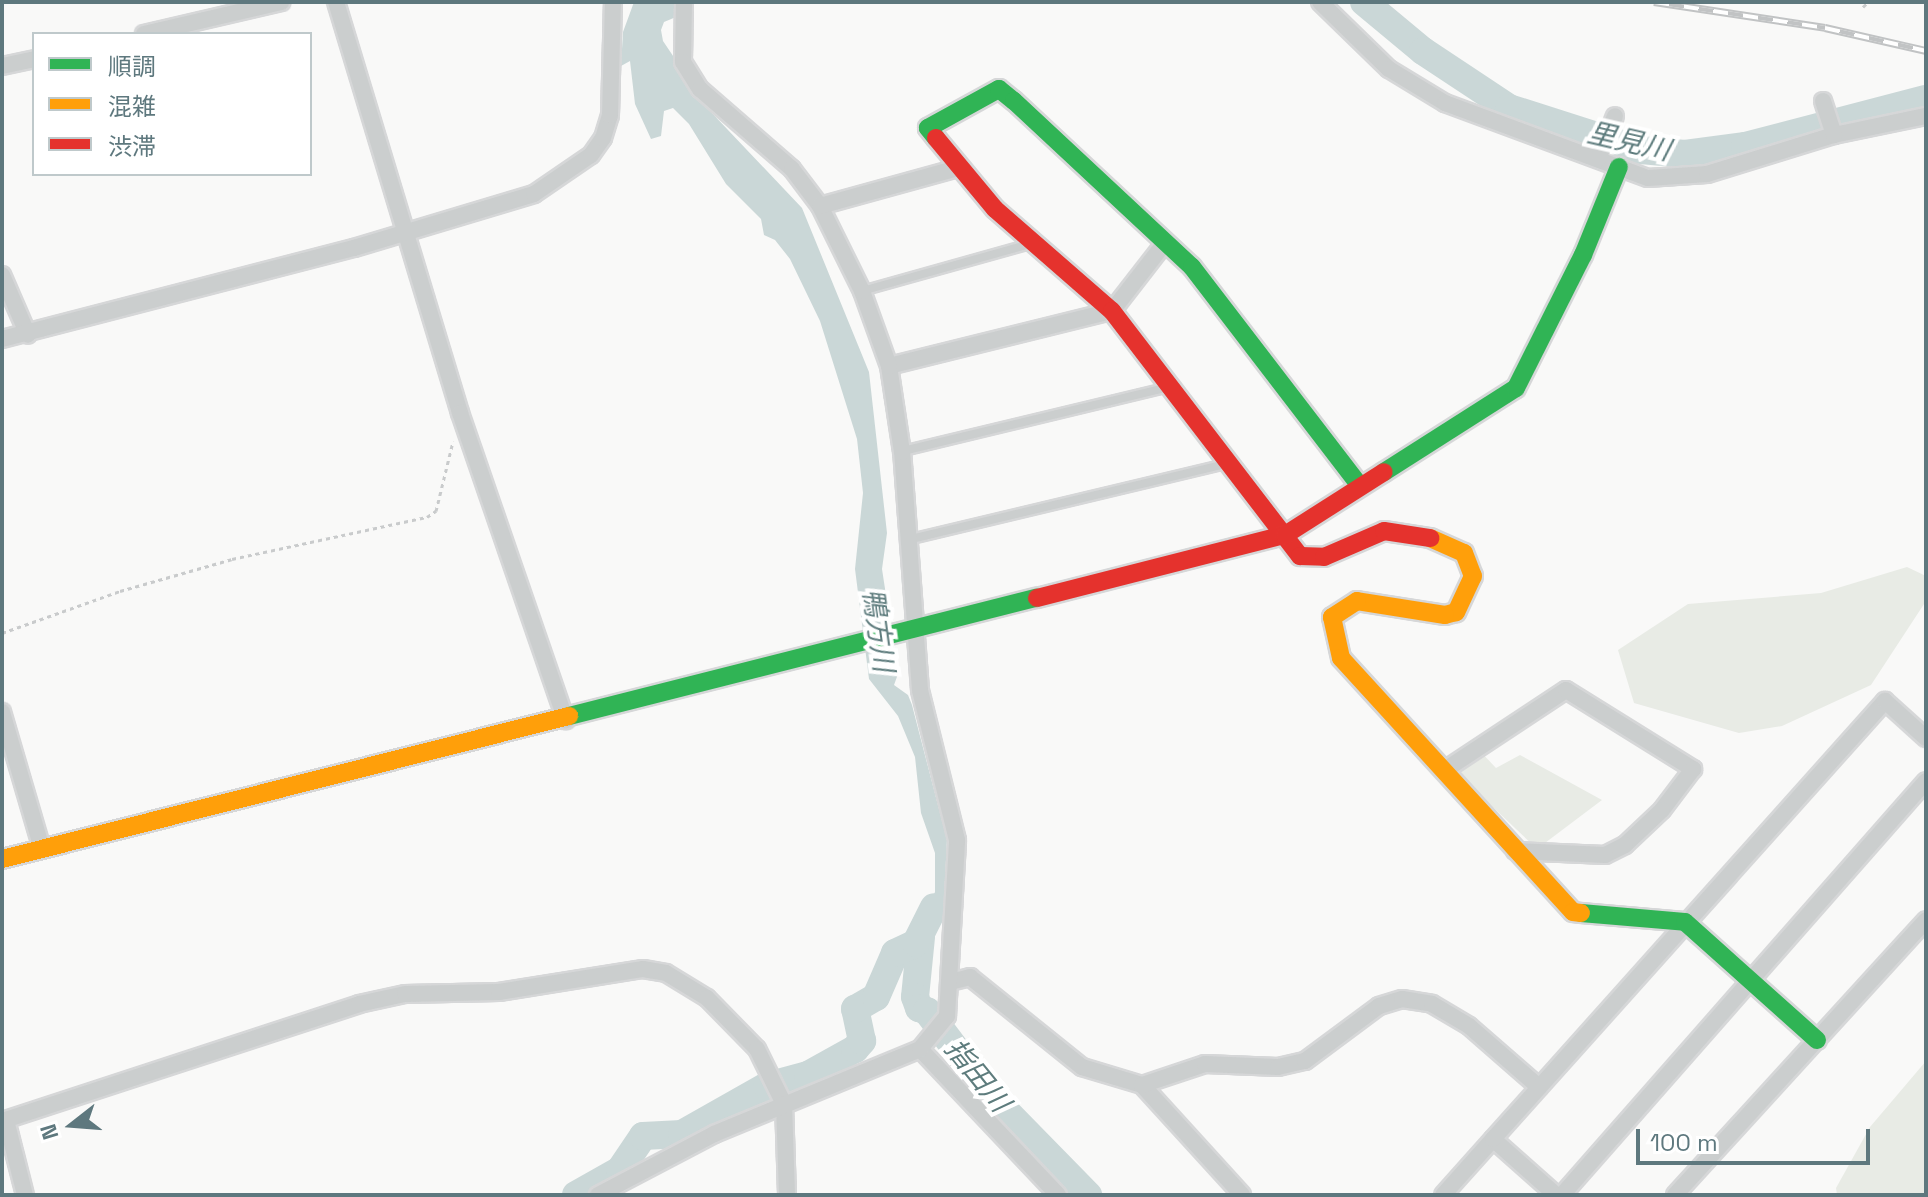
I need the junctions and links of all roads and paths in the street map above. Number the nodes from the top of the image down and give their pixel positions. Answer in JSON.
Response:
{"nodes":[{"id":1,"x":281,"y":2,"type":"edge"},
{"id":2,"x":336,"y":2,"type":"edge"},
{"id":3,"x":613,"y":2,"type":"edge"},
{"id":4,"x":684,"y":2,"type":"edge"},
{"id":5,"x":1320,"y":2,"type":"edge"},
{"id":6,"x":1868,"y":2,"type":"edge"},
{"id":7,"x":1863,"y":7,"type":"dead end"},
{"id":8,"x":153,"y":32,"type":"edge"},
{"id":9,"x":32,"y":59,"type":"edge"},
{"id":10,"x":2,"y":66,"type":"edge"},
{"id":11,"x":1823,"y":101,"type":"dead end"},
{"id":12,"x":1615,"y":116,"type":"dead end"},
{"id":13,"x":1926,"y":116,"type":"edge"},
{"id":14,"x":1834,"y":135,"type":"junction"},
{"id":15,"x":1598,"y":159,"type":"junction"},
{"id":16,"x":1619,"y":167,"type":"junction"},
{"id":17,"x":958,"y":168,"type":"junction"},
{"id":18,"x":820,"y":206,"type":"junction"},
{"id":19,"x":404,"y":230,"type":"junction"},
{"id":20,"x":1033,"y":243,"type":"junction"},
{"id":21,"x":1164,"y":244,"type":"junction"},
{"id":22,"x":2,"y":275,"type":"edge"},
{"id":23,"x":862,"y":291,"type":"junction"},
{"id":24,"x":1112,"y":311,"type":"junction"},
{"id":25,"x":28,"y":335,"type":"junction"},
{"id":26,"x":2,"y":339,"type":"edge"},
{"id":27,"x":889,"y":366,"type":"junction"},
{"id":28,"x":1169,"y":384,"type":"junction"},
{"id":29,"x":460,"y":413,"type":"junction"},
{"id":30,"x":902,"y":452,"type":"junction"},
{"id":31,"x":1229,"y":462,"type":"junction"},
{"id":32,"x":1359,"y":485,"type":"junction"},
{"id":33,"x":1285,"y":535,"type":"junction"},
{"id":34,"x":906,"y":540,"type":"junction"},
{"id":35,"x":2,"y":633,"type":"edge"},
{"id":36,"x":909,"y":633,"type":"junction"},
{"id":37,"x":2,"y":712,"type":"edge"},
{"id":38,"x":566,"y":720,"type":"junction"},
{"id":39,"x":1925,"y":735,"type":"edge"},
{"id":40,"x":1445,"y":770,"type":"junction"},
{"id":41,"x":1926,"y":781,"type":"edge"},
{"id":42,"x":42,"y":849,"type":"junction"},
{"id":43,"x":1515,"y":851,"type":"junction"},
{"id":44,"x":2,"y":859,"type":"edge"},
{"id":45,"x":1926,"y":920,"type":"edge"},
{"id":46,"x":1685,"y":922,"type":"junction"},
{"id":47,"x":1751,"y":979,"type":"junction"},
{"id":48,"x":950,"y":982,"type":"junction"},
{"id":49,"x":1817,"y":1040,"type":"junction"},
{"id":50,"x":922,"y":1044,"type":"junction"},
{"id":51,"x":1142,"y":1085,"type":"junction"},
{"id":52,"x":1539,"y":1087,"type":"junction"},
{"id":53,"x":781,"y":1098,"type":"junction"},
{"id":54,"x":4,"y":1120,"type":"edge"},
{"id":55,"x":1493,"y":1139,"type":"junction"},
{"id":56,"x":25,"y":1195,"type":"edge"},
{"id":57,"x":598,"y":1195,"type":"edge"},
{"id":58,"x":787,"y":1195,"type":"edge"},
{"id":59,"x":1058,"y":1195,"type":"edge"},
{"id":60,"x":1242,"y":1195,"type":"edge"},
{"id":61,"x":1443,"y":1195,"type":"edge"},
{"id":62,"x":1559,"y":1195,"type":"edge"},
{"id":63,"x":1675,"y":1195,"type":"edge"}],
"edges":[{"from":1,"to":8,"type":"street"},
{"from":2,"to":19,"type":"street"},
{"from":3,"to":19,"type":"street"},
{"from":4,"to":18,"type":"street"},
{"from":5,"to":15,"type":"street"},
{"from":6,"to":7,"type":"path"},
{"from":9,"to":10,"type":"street"},
{"from":11,"to":14,"type":"street"},
{"from":12,"to":15,"type":"street"},
{"from":13,"to":14,"type":"street"},
{"from":14,"to":16,"type":"street"},
{"from":15,"to":16,"type":"street"},
{"from":16,"to":32,"type":"street"},
{"from":17,"to":18,"type":"street"},
{"from":17,"to":20,"type":"street"},
{"from":17,"to":21,"type":"street"},
{"from":18,"to":23,"type":"street"},
{"from":19,"to":25,"type":"street"},
{"from":19,"to":29,"type":"street"},
{"from":20,"to":23,"type":"lane"},
{"from":20,"to":24,"type":"street"},
{"from":21,"to":24,"type":"street"},
{"from":21,"to":32,"type":"street"},
{"from":22,"to":25,"type":"street"},
{"from":23,"to":27,"type":"street"},
{"from":24,"to":27,"type":"street"},
{"from":24,"to":28,"type":"street"},
{"from":25,"to":26,"type":"street"},
{"from":27,"to":30,"type":"street"},
{"from":28,"to":30,"type":"lane"},
{"from":28,"to":31,"type":"street"},
{"from":29,"to":35,"type":"path"},
{"from":29,"to":38,"type":"street"},
{"from":30,"to":34,"type":"street"},
{"from":31,"to":33,"type":"street"},
{"from":31,"to":34,"type":"lane"},
{"from":32,"to":33,"type":"street"},
{"from":33,"to":36,"type":"street"},
{"from":33,"to":40,"type":"street"},
{"from":34,"to":36,"type":"street"},
{"from":36,"to":38,"type":"street"},
{"from":36,"to":48,"type":"street"},
{"from":37,"to":42,"type":"street"},
{"from":38,"to":42,"type":"street"},
{"from":39,"to":46,"type":"street"},
{"from":40,"to":43,"type":"street"},
{"from":40,"to":43,"type":"street"},
{"from":41,"to":47,"type":"street"},
{"from":42,"to":44,"type":"street"},
{"from":43,"to":46,"type":"street"},
{"from":45,"to":49,"type":"street"},
{"from":46,"to":47,"type":"street"},
{"from":46,"to":52,"type":"street"},
{"from":47,"to":49,"type":"street"},
{"from":47,"to":62,"type":"street"},
{"from":48,"to":50,"type":"street"},
{"from":48,"to":51,"type":"street"},
{"from":49,"to":63,"type":"street"},
{"from":50,"to":53,"type":"street"},
{"from":50,"to":59,"type":"street"},
{"from":51,"to":52,"type":"street"},
{"from":51,"to":60,"type":"street"},
{"from":52,"to":55,"type":"street"},
{"from":53,"to":54,"type":"street"},
{"from":53,"to":57,"type":"street"},
{"from":53,"to":58,"type":"street"},
{"from":54,"to":56,"type":"street"},
{"from":55,"to":61,"type":"street"},
{"from":55,"to":62,"type":"street"}]}
